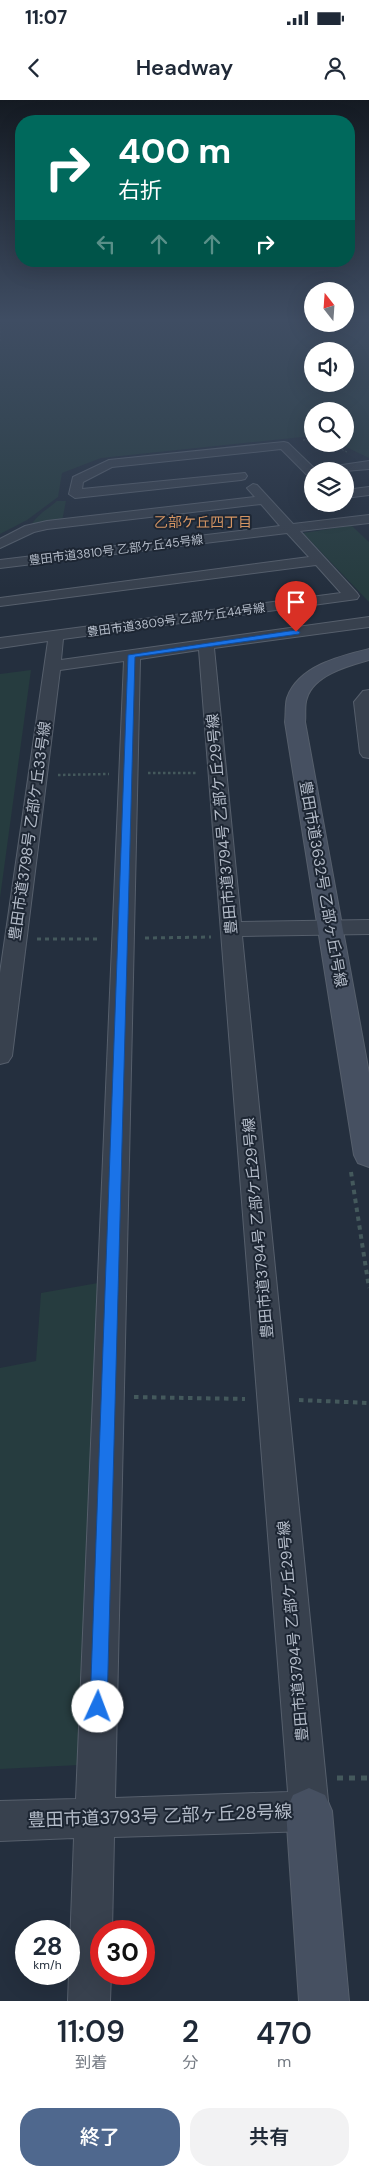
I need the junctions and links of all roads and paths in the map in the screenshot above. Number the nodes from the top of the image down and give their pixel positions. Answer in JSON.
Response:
{"nodes":[{"id":1,"x":219,"y":452,"type":"junction"},
{"id":2,"x":304,"y":463,"type":"edge"},
{"id":3,"x":369,"y":465,"type":"edge"},
{"id":4,"x":354,"y":467,"type":"edge"},
{"id":5,"x":241,"y":476,"type":"junction"},
{"id":6,"x":369,"y":491,"type":"edge"},
{"id":7,"x":354,"y":493,"type":"edge"},
{"id":8,"x":264,"y":500,"type":"junction"},
{"id":9,"x":353,"y":512,"type":"edge"},
{"id":10,"x":366,"y":523,"type":"edge"},
{"id":11,"x":291,"y":529,"type":"junction"},
{"id":12,"x":0,"y":544,"type":"edge"},
{"id":13,"x":320,"y":560,"type":"junction"},
{"id":14,"x":0,"y":564,"type":"edge"},
{"id":15,"x":0,"y":602,"type":"edge"},
{"id":16,"x":369,"y":622,"type":"edge"},
{"id":17,"x":56,"y":636,"type":"junction"},
{"id":18,"x":0,"y":643,"type":"edge"},
{"id":19,"x":206,"y":645,"type":"junction"},
{"id":20,"x":369,"y":654,"type":"edge"},
{"id":21,"x":132,"y":655,"type":"junction"},
{"id":22,"x":52,"y":666,"type":"junction"},
{"id":23,"x":369,"y":695,"type":"edge"},
{"id":24,"x":367,"y":734,"type":"edge"},
{"id":25,"x":369,"y":753,"type":"edge"},
{"id":26,"x":128,"y":773,"type":"junction"},
{"id":27,"x":217,"y":773,"type":"junction"},
{"id":28,"x":37,"y":775,"type":"junction"},
{"id":29,"x":330,"y":927,"type":"junction"},
{"id":30,"x":369,"y":927,"type":"edge"},
{"id":31,"x":231,"y":932,"type":"junction"},
{"id":32,"x":123,"y":938,"type":"junction"},
{"id":33,"x":16,"y":939,"type":"junction"},
{"id":34,"x":5,"y":975,"type":"edge"},
{"id":35,"x":0,"y":1056,"type":"edge"},
{"id":36,"x":369,"y":1155,"type":"edge"},
{"id":37,"x":108,"y":1397,"type":"junction"},
{"id":38,"x":273,"y":1399,"type":"junction"},
{"id":39,"x":369,"y":1403,"type":"edge"},
{"id":40,"x":309,"y":1811,"type":"junction"},
{"id":41,"x":95,"y":1818,"type":"junction"},
{"id":42,"x":0,"y":1821,"type":"edge"},
{"id":43,"x":89,"y":2001,"type":"edge"},
{"id":44,"x":324,"y":2001,"type":"edge"}],
"edges":[{"from":1,"to":2,"type":"street"},
{"from":1,"to":5,"type":"street"},
{"from":1,"to":5,"type":"street"},
{"from":3,"to":4,"type":"street"},
{"from":5,"to":8,"type":"street"},
{"from":6,"to":7,"type":"street"},
{"from":8,"to":11,"type":"street"},
{"from":8,"to":12,"type":"street","name":"豊田市道3810号 乙部ケ丘45号線"},
{"from":9,"to":10,"type":"street"},
{"from":10,"to":11,"type":"street","name":"豊田市道3810号 乙部ケ丘45号線"},
{"from":11,"to":13,"type":"street"},
{"from":11,"to":14,"type":"street","name":"豊田市道3810号 乙部ケ丘45号線"},
{"from":13,"to":15,"type":"street"},
{"from":13,"to":17,"type":"street","name":"豊田市道3809号 乙部ケ丘44号線"},
{"from":16,"to":19,"type":"street"},
{"from":17,"to":18,"type":"street","name":"豊田市道3809号 乙部ケ丘44号線"},
{"from":17,"to":22,"type":"street","name":"豊田市道3798号 乙部ケ丘33号線"},
{"from":19,"to":21,"type":"street"},
{"from":19,"to":27,"type":"street","name":"豊田市道3794号 乙部ケ丘29号線"},
{"from":20,"to":29,"type":"street","name":"豊田市道3632号 乙部ヶ丘1号線"},
{"from":21,"to":22,"type":"street"},
{"from":21,"to":26,"type":"street"},
{"from":22,"to":28,"type":"street","name":"豊田市道3798号 乙部ケ丘33号線"},
{"from":23,"to":24,"type":"street"},
{"from":24,"to":25,"type":"street"},
{"from":26,"to":27,"type":"path"},
{"from":26,"to":28,"type":"path"},
{"from":26,"to":32,"type":"street"},
{"from":27,"to":31,"type":"street","name":"豊田市道3794号 乙部ケ丘29号線"},
{"from":28,"to":33,"type":"street","name":"豊田市道3798号 乙部ケ丘33号線"},
{"from":29,"to":30,"type":"street"},
{"from":29,"to":31,"type":"street"},
{"from":29,"to":36,"type":"street","name":"豊田市道3632号 乙部ヶ丘1号線"},
{"from":31,"to":32,"type":"path"},
{"from":31,"to":38,"type":"street","name":"豊田市道3794号 乙部ケ丘29号線"},
{"from":32,"to":33,"type":"path"},
{"from":32,"to":37,"type":"street"},
{"from":33,"to":34,"type":"street","name":"豊田市道3798号 乙部ケ丘33号線"},
{"from":34,"to":35,"type":"street","name":"豊田市道3798号 乙部ケ丘33号線"},
{"from":37,"to":38,"type":"path"},
{"from":37,"to":41,"type":"street"},
{"from":38,"to":39,"type":"path"},
{"from":38,"to":40,"type":"street","name":"豊田市道3794号 乙部ケ丘29号線"},
{"from":40,"to":41,"type":"street","name":"豊田市道3793号 乙部ヶ丘28号線"},
{"from":40,"to":44,"type":"street","name":"豊田市道3793号 乙部ヶ丘28号線"},
{"from":41,"to":42,"type":"street","name":"豊田市道3793号 乙部ヶ丘28号線"},
{"from":41,"to":43,"type":"street"}]}
